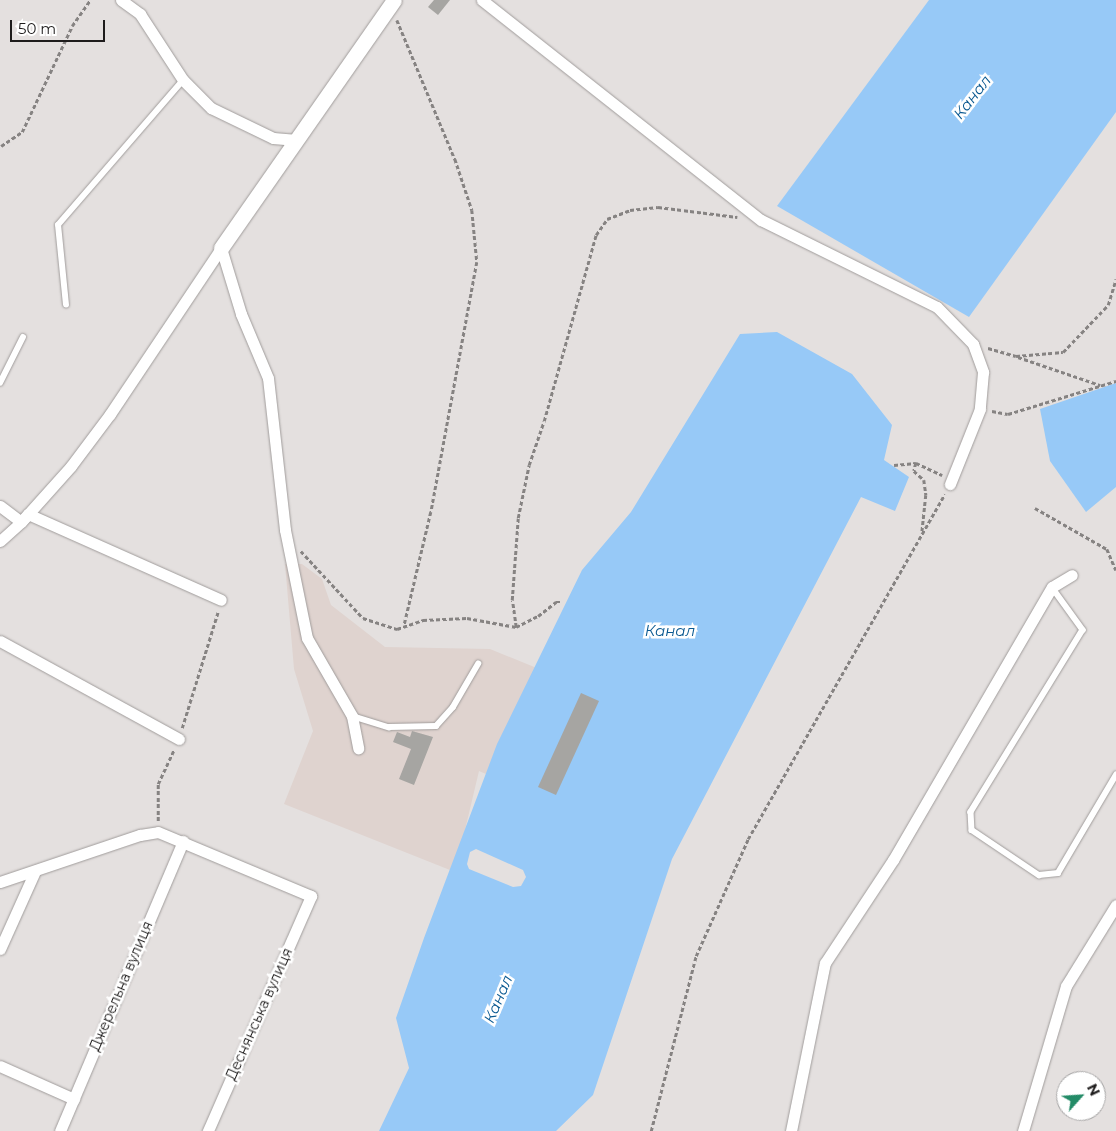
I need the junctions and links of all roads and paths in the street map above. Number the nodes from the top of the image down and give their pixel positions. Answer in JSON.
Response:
{"nodes":[{"id":1,"x":90,"y":0,"type":"edge"},
{"id":2,"x":121,"y":0,"type":"edge"},
{"id":3,"x":482,"y":0,"type":"edge"},
{"id":4,"x":392,"y":2,"type":"edge"},
{"id":5,"x":183,"y":80,"type":"junction"},
{"id":6,"x":294,"y":140,"type":"junction"},
{"id":7,"x":2,"y":146,"type":"dead end"},
{"id":8,"x":761,"y":220,"type":"junction"},
{"id":9,"x":221,"y":248,"type":"junction"},
{"id":10,"x":1116,"y":279,"type":"edge"},
{"id":11,"x":66,"y":305,"type":"dead end"},
{"id":12,"x":23,"y":337,"type":"dead end"},
{"id":13,"x":973,"y":344,"type":"junction"},
{"id":14,"x":1016,"y":356,"type":"junction"},
{"id":15,"x":1116,"y":381,"type":"edge"},
{"id":16,"x":0,"y":383,"type":"edge"},
{"id":17,"x":1101,"y":385,"type":"junction"},
{"id":18,"x":980,"y":409,"type":"junction"},
{"id":19,"x":916,"y":463,"type":"junction"},
{"id":20,"x":894,"y":465,"type":"dead end"},
{"id":21,"x":951,"y":482,"type":"junction"},
{"id":22,"x":0,"y":506,"type":"edge"},
{"id":23,"x":1035,"y":508,"type":"dead end"},
{"id":24,"x":25,"y":518,"type":"junction"},
{"id":25,"x":922,"y":536,"type":"junction"},
{"id":26,"x":288,"y":540,"type":"junction"},
{"id":27,"x":0,"y":541,"type":"edge"},
{"id":28,"x":1116,"y":570,"type":"edge"},
{"id":29,"x":1072,"y":575,"type":"dead end"},
{"id":30,"x":1052,"y":587,"type":"junction"},
{"id":31,"x":221,"y":600,"type":"joint"},
{"id":32,"x":560,"y":602,"type":"dead end"},
{"id":33,"x":404,"y":626,"type":"junction"},
{"id":34,"x":516,"y":627,"type":"junction"},
{"id":35,"x":0,"y":641,"type":"edge"},
{"id":36,"x":478,"y":664,"type":"dead end"},
{"id":37,"x":352,"y":716,"type":"junction"},
{"id":38,"x":179,"y":739,"type":"junction"},
{"id":39,"x":358,"y":748,"type":"dead end"},
{"id":40,"x":1116,"y":775,"type":"edge"},
{"id":41,"x":158,"y":832,"type":"junction"},
{"id":42,"x":183,"y":841,"type":"junction"},
{"id":43,"x":35,"y":871,"type":"junction"},
{"id":44,"x":0,"y":882,"type":"edge"},
{"id":45,"x":1116,"y":905,"type":"edge"},
{"id":46,"x":0,"y":949,"type":"edge"},
{"id":47,"x":0,"y":1066,"type":"edge"},
{"id":48,"x":74,"y":1099,"type":"junction"},
{"id":49,"x":60,"y":1131,"type":"edge"},
{"id":50,"x":208,"y":1131,"type":"edge"},
{"id":51,"x":651,"y":1131,"type":"edge"},
{"id":52,"x":791,"y":1131,"type":"edge"},
{"id":53,"x":1023,"y":1131,"type":"edge"}],
"edges":[{"from":1,"to":7,"type":"path"},
{"from":2,"to":5,"type":"street"},
{"from":3,"to":8,"type":"street"},
{"from":4,"to":6,"type":"street"},
{"from":4,"to":33,"type":"path"},
{"from":5,"to":6,"type":"street"},
{"from":5,"to":11,"type":"lane"},
{"from":6,"to":9,"type":"street"},
{"from":8,"to":13,"type":"street"},
{"from":8,"to":34,"type":"path"},
{"from":9,"to":24,"type":"street"},
{"from":9,"to":26,"type":"street"},
{"from":10,"to":14,"type":"path"},
{"from":12,"to":16,"type":"lane"},
{"from":13,"to":14,"type":"path"},
{"from":13,"to":18,"type":"street"},
{"from":14,"to":17,"type":"path"},
{"from":15,"to":17,"type":"path"},
{"from":17,"to":18,"type":"path"},
{"from":18,"to":21,"type":"street"},
{"from":19,"to":20,"type":"path"},
{"from":19,"to":21,"type":"path"},
{"from":19,"to":25,"type":"path"},
{"from":21,"to":25,"type":"path"},
{"from":22,"to":24,"type":"street"},
{"from":23,"to":28,"type":"path"},
{"from":24,"to":27,"type":"street"},
{"from":24,"to":31,"type":"street"},
{"from":25,"to":51,"type":"path"},
{"from":26,"to":33,"type":"path"},
{"from":26,"to":37,"type":"street"},
{"from":29,"to":30,"type":"street"},
{"from":30,"to":40,"type":"lane"},
{"from":30,"to":52,"type":"street"},
{"from":31,"to":38,"type":"path"},
{"from":32,"to":34,"type":"path"},
{"from":33,"to":34,"type":"path"},
{"from":35,"to":38,"type":"street"},
{"from":36,"to":37,"type":"lane"},
{"from":37,"to":39,"type":"street"},
{"from":38,"to":41,"type":"path"},
{"from":41,"to":42,"type":"street"},
{"from":41,"to":43,"type":"street"},
{"from":42,"to":48,"type":"street","name":"Джерельна вулиця"},
{"from":42,"to":50,"type":"street","name":"Деснянська вулиця"},
{"from":43,"to":44,"type":"street"},
{"from":43,"to":46,"type":"street"},
{"from":45,"to":53,"type":"street"},
{"from":47,"to":48,"type":"street"},
{"from":48,"to":49,"type":"street","name":"Джерельна вулиця"}]}
